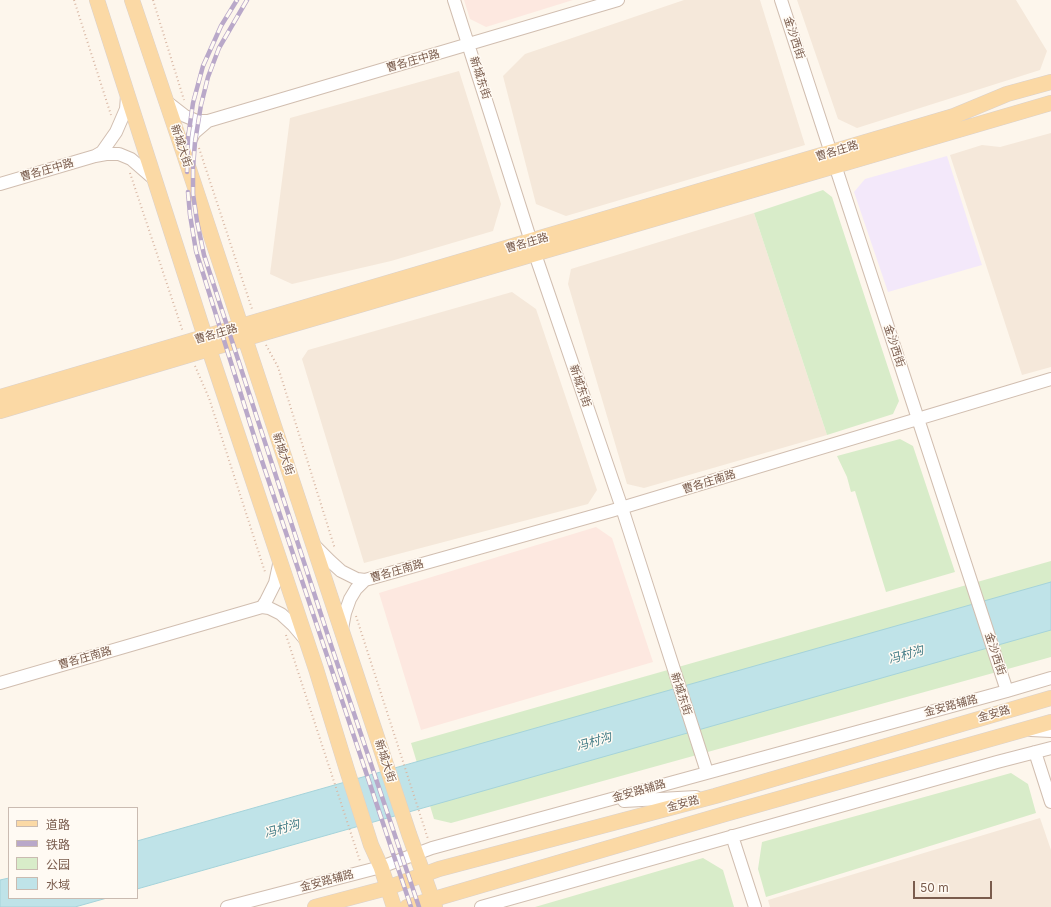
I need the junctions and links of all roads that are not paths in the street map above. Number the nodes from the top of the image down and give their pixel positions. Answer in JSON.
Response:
{"nodes":[{"id":1,"x":97,"y":0,"type":"edge"},
{"id":2,"x":132,"y":0,"type":"edge"},
{"id":3,"x":454,"y":0,"type":"edge"},
{"id":4,"x":618,"y":0,"type":"edge"},
{"id":5,"x":782,"y":0,"type":"edge"},
{"id":6,"x":469,"y":44,"type":"junction"},
{"id":7,"x":1051,"y":82,"type":"edge"},
{"id":8,"x":127,"y":93,"type":"junction"},
{"id":9,"x":167,"y":102,"type":"junction"},
{"id":10,"x":1051,"y":103,"type":"edge"},
{"id":11,"x":208,"y":121,"type":"junction"},
{"id":12,"x":184,"y":154,"type":"junction"},
{"id":13,"x":95,"y":156,"type":"junction"},
{"id":14,"x":833,"y":159,"type":"junction"},
{"id":15,"x":154,"y":179,"type":"junction"},
{"id":16,"x":0,"y":184,"type":"edge"},
{"id":17,"x":533,"y":248,"type":"junction"},
{"id":18,"x":242,"y":333,"type":"junction"},
{"id":19,"x":207,"y":343,"type":"junction"},
{"id":20,"x":189,"y":348,"type":"junction"},
{"id":21,"x":1051,"y":379,"type":"edge"},
{"id":22,"x":0,"y":397,"type":"edge"},
{"id":23,"x":0,"y":411,"type":"edge"},
{"id":24,"x":918,"y":418,"type":"junction"},
{"id":25,"x":622,"y":508,"type":"junction"},
{"id":26,"x":313,"y":544,"type":"junction"},
{"id":27,"x":280,"y":559,"type":"junction"},
{"id":28,"x":365,"y":580,"type":"junction"},
{"id":29,"x":262,"y":606,"type":"junction"},
{"id":30,"x":342,"y":629,"type":"junction"},
{"id":31,"x":307,"y":642,"type":"junction"},
{"id":32,"x":1051,"y":678,"type":"edge"},
{"id":33,"x":0,"y":683,"type":"edge"},
{"id":34,"x":1007,"y":691,"type":"junction"},
{"id":35,"x":1051,"y":698,"type":"edge"},
{"id":36,"x":1051,"y":722,"type":"edge"},
{"id":37,"x":1024,"y":729,"type":"junction"},
{"id":38,"x":1051,"y":731,"type":"edge"},
{"id":39,"x":1051,"y":748,"type":"edge"},
{"id":40,"x":1035,"y":752,"type":"junction"},
{"id":41,"x":707,"y":772,"type":"junction"},
{"id":42,"x":715,"y":796,"type":"junction"},
{"id":43,"x":601,"y":802,"type":"junction"},
{"id":44,"x":1051,"y":802,"type":"edge"},
{"id":45,"x":732,"y":836,"type":"junction"},
{"id":46,"x":416,"y":853,"type":"junction"},
{"id":47,"x":381,"y":867,"type":"junction"},
{"id":48,"x":424,"y":874,"type":"junction"},
{"id":49,"x":387,"y":888,"type":"junction"},
{"id":50,"x":434,"y":903,"type":"edge"},
{"id":51,"x":227,"y":907,"type":"edge"},
{"id":52,"x":315,"y":907,"type":"edge"},
{"id":53,"x":394,"y":907,"type":"edge"},
{"id":54,"x":407,"y":907,"type":"edge"},
{"id":55,"x":481,"y":907,"type":"edge"},
{"id":56,"x":755,"y":907,"type":"edge"}],
"edges":[{"from":1,"to":8,"type":"main road"},
{"from":2,"to":9,"type":"main road","name":"新城大街"},
{"from":3,"to":6,"type":"street","name":"新城东街"},
{"from":4,"to":6,"type":"street","name":"曹各庄中路"},
{"from":5,"to":14,"type":"street","name":"金沙西街"},
{"from":6,"to":11,"type":"street","name":"曹各庄中路"},
{"from":6,"to":17,"type":"street","name":"新城东街"},
{"from":7,"to":14,"type":"main road","name":"曹各庄路"},
{"from":8,"to":13,"type":"street","name":"曹各庄中路"},
{"from":8,"to":15,"type":"main road"},
{"from":9,"to":11,"type":"street","name":"曹各庄中路"},
{"from":9,"to":12,"type":"main road","name":"新城大街"},
{"from":10,"to":14,"type":"main road","name":"曹各庄路"},
{"from":11,"to":12,"type":"street","name":"曹各庄中路"},
{"from":12,"to":18,"type":"main road","name":"新城大街"},
{"from":13,"to":15,"type":"street","name":"曹各庄中路"},
{"from":13,"to":16,"type":"street","name":"曹各庄中路"},
{"from":14,"to":17,"type":"main road","name":"曹各庄路"},
{"from":14,"to":24,"type":"street","name":"金沙西街"},
{"from":15,"to":19,"type":"main road"},
{"from":17,"to":18,"type":"main road","name":"曹各庄路"},
{"from":17,"to":25,"type":"street","name":"新城东街"},
{"from":18,"to":19,"type":"main road","name":"曹各庄路"},
{"from":18,"to":26,"type":"main road","name":"新城大街"},
{"from":19,"to":20,"type":"main road","name":"曹各庄路"},
{"from":19,"to":27,"type":"main road"},
{"from":20,"to":22,"type":"main road","name":"曹各庄路"},
{"from":20,"to":23,"type":"main road","name":"曹各庄路"},
{"from":21,"to":24,"type":"street","name":"曹各庄南路"},
{"from":24,"to":25,"type":"street","name":"曹各庄南路"},
{"from":24,"to":34,"type":"street","name":"金沙西街"},
{"from":25,"to":28,"type":"street","name":"曹各庄南路"},
{"from":25,"to":41,"type":"street","name":"新城东街"},
{"from":26,"to":28,"type":"street","name":"曹各庄南路"},
{"from":26,"to":30,"type":"main road","name":"新城大街"},
{"from":27,"to":29,"type":"street"},
{"from":27,"to":31,"type":"main road"},
{"from":28,"to":30,"type":"street","name":"曹各庄南路"},
{"from":29,"to":31,"type":"street"},
{"from":29,"to":33,"type":"street","name":"曹各庄南路"},
{"from":30,"to":46,"type":"main road","name":"新城大街"},
{"from":31,"to":47,"type":"main road"},
{"from":32,"to":34,"type":"street","name":"金安路辅路"},
{"from":34,"to":41,"type":"street","name":"金安路辅路"},
{"from":35,"to":42,"type":"main road","name":"金安路"},
{"from":36,"to":37,"type":"main road","name":"金安路"},
{"from":37,"to":38,"type":"street"},
{"from":37,"to":50,"type":"main road","name":"金安路"},
{"from":39,"to":40,"type":"street"},
{"from":40,"to":44,"type":"street"},
{"from":40,"to":45,"type":"street"},
{"from":41,"to":43,"type":"street","name":"金安路辅路"},
{"from":42,"to":43,"type":"street"},
{"from":42,"to":48,"type":"main road","name":"金安路"},
{"from":43,"to":46,"type":"street","name":"金安路辅路"},
{"from":45,"to":55,"type":"street"},
{"from":45,"to":56,"type":"street"},
{"from":46,"to":47,"type":"street","name":"金安路辅路"},
{"from":46,"to":48,"type":"main road","name":"新城大街"},
{"from":47,"to":49,"type":"main road"},
{"from":47,"to":51,"type":"street","name":"金安路辅路"},
{"from":48,"to":49,"type":"main road","name":"金安路"},
{"from":48,"to":50,"type":"main road","name":"新城大街"},
{"from":49,"to":52,"type":"main road","name":"金安路"},
{"from":49,"to":53,"type":"main road"},
{"from":50,"to":54,"type":"main road","name":"金安路"}]}
